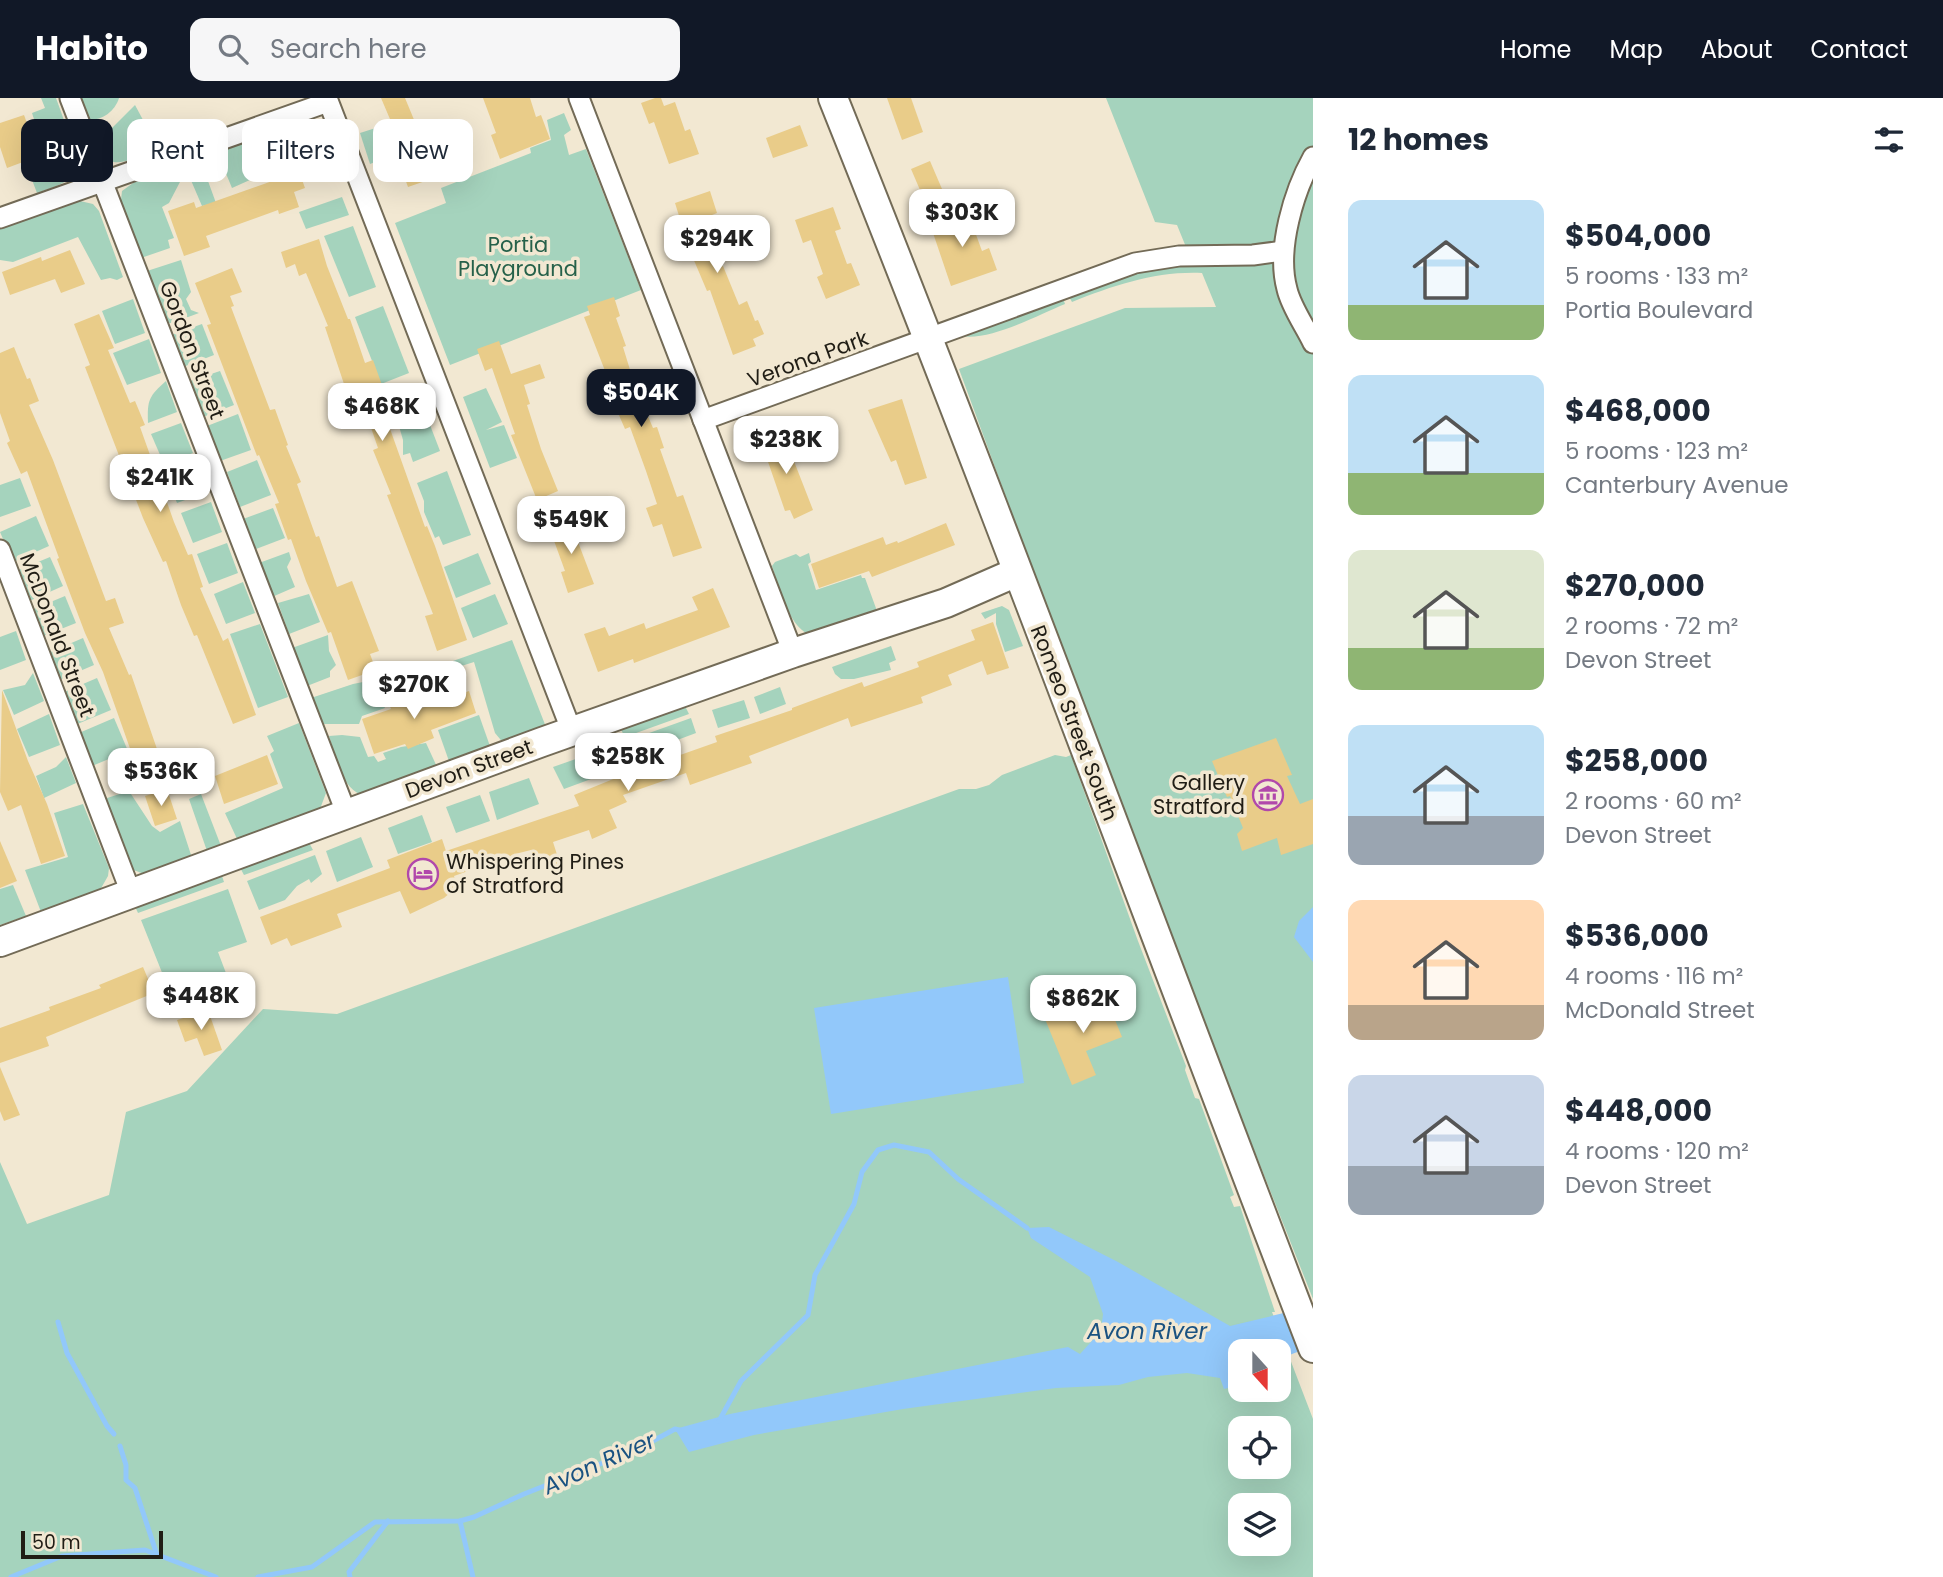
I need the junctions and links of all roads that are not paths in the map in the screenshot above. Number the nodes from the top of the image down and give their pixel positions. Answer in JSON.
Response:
{"nodes":[{"id":1,"x":70,"y":98,"type":"edge"},
{"id":2,"x":579,"y":98,"type":"edge"},
{"id":3,"x":833,"y":98,"type":"edge"},
{"id":4,"x":327,"y":100,"type":"edge"},
{"id":5,"x":78,"y":119,"type":"edge"},
{"id":6,"x":1313,"y":156,"type":"edge"},
{"id":7,"x":113,"y":178,"type":"edge"},
{"id":8,"x":101,"y":182,"type":"joint"},
{"id":9,"x":0,"y":218,"type":"edge"},
{"id":10,"x":1283,"y":251,"type":"junction"},
{"id":11,"x":929,"y":339,"type":"junction"},
{"id":12,"x":1313,"y":343,"type":"edge"},
{"id":13,"x":703,"y":420,"type":"junction"},
{"id":14,"x":0,"y":550,"type":"edge"},
{"id":15,"x":1017,"y":572,"type":"junction"},
{"id":16,"x":793,"y":653,"type":"junction"},
{"id":17,"x":572,"y":732,"type":"junction"},
{"id":18,"x":347,"y":815,"type":"junction"},
{"id":19,"x":131,"y":893,"type":"junction"},
{"id":20,"x":0,"y":942,"type":"edge"},
{"id":21,"x":1313,"y":1348,"type":"edge"}],
"edges":[{"from":1,"to":5,"type":"street","name":"Gordon Street"},
{"from":2,"to":13,"type":"street"},
{"from":3,"to":11,"type":"main road","name":"Romeo Street South"},
{"from":4,"to":7,"type":"street"},
{"from":4,"to":17,"type":"street"},
{"from":6,"to":10,"type":"street"},
{"from":8,"to":9,"type":"street"},
{"from":8,"to":18,"type":"street","name":"Gordon Street"},
{"from":10,"to":11,"type":"street","name":"Verona Park"},
{"from":10,"to":12,"type":"street"},
{"from":11,"to":13,"type":"street","name":"Verona Park"},
{"from":11,"to":15,"type":"main road","name":"Romeo Street South"},
{"from":13,"to":16,"type":"street"},
{"from":14,"to":19,"type":"street","name":"McDonald Street"},
{"from":15,"to":16,"type":"main road","name":"Devon Street"},
{"from":15,"to":21,"type":"main road","name":"Romeo Street South"},
{"from":16,"to":17,"type":"main road","name":"Devon Street"},
{"from":17,"to":18,"type":"main road","name":"Devon Street"},
{"from":18,"to":19,"type":"main road","name":"Devon Street"},
{"from":19,"to":20,"type":"main road","name":"Devon Street"}]}
